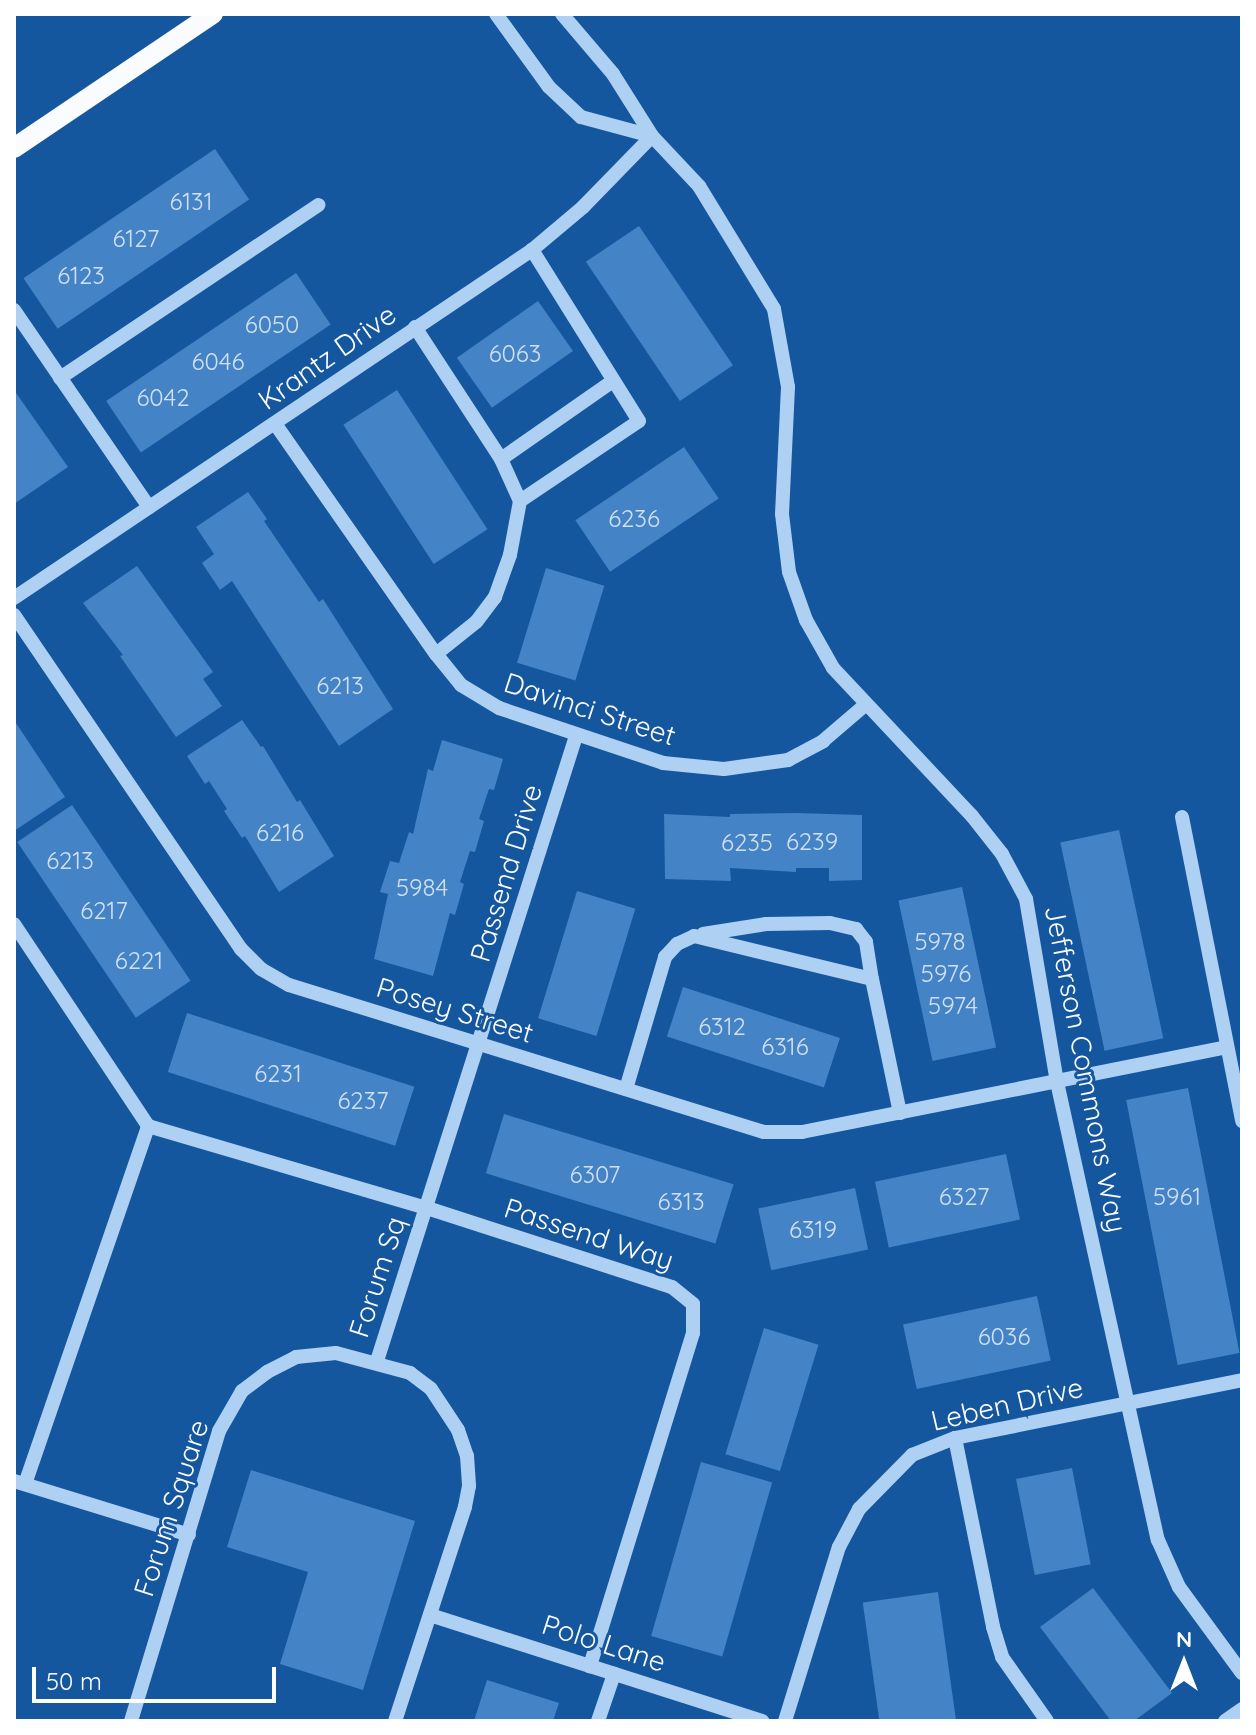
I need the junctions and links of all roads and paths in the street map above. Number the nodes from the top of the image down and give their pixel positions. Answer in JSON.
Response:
{"nodes":[{"id":1,"x":213,"y":14,"type":"edge"},
{"id":2,"x":496,"y":14,"type":"edge"},
{"id":3,"x":562,"y":14,"type":"edge"},
{"id":4,"x":652,"y":136,"type":"junction"},
{"id":5,"x":14,"y":148,"type":"edge"},
{"id":6,"x":318,"y":205,"type":"dead end"},
{"id":7,"x":532,"y":250,"type":"junction"},
{"id":8,"x":14,"y":310,"type":"edge"},
{"id":9,"x":415,"y":327,"type":"junction"},
{"id":10,"x":60,"y":378,"type":"junction"},
{"id":11,"x":613,"y":381,"type":"junction"},
{"id":12,"x":276,"y":425,"type":"junction"},
{"id":13,"x":501,"y":459,"type":"junction"},
{"id":14,"x":520,"y":501,"type":"junction"},
{"id":15,"x":149,"y":507,"type":"junction"},
{"id":16,"x":14,"y":598,"type":"edge"},
{"id":17,"x":14,"y":615,"type":"edge"},
{"id":18,"x":436,"y":654,"type":"junction"},
{"id":19,"x":865,"y":705,"type":"junction"},
{"id":20,"x":576,"y":736,"type":"junction"},
{"id":21,"x":1182,"y":817,"type":"dead end"},
{"id":22,"x":14,"y":924,"type":"edge"},
{"id":23,"x":694,"y":936,"type":"junction"},
{"id":24,"x":872,"y":979,"type":"junction"},
{"id":25,"x":479,"y":1045,"type":"junction"},
{"id":26,"x":1227,"y":1047,"type":"junction"},
{"id":27,"x":1057,"y":1082,"type":"junction"},
{"id":28,"x":626,"y":1089,"type":"junction"},
{"id":29,"x":900,"y":1113,"type":"junction"},
{"id":30,"x":1242,"y":1121,"type":"edge"},
{"id":31,"x":148,"y":1126,"type":"junction"},
{"id":32,"x":427,"y":1208,"type":"junction"},
{"id":33,"x":377,"y":1361,"type":"junction"},
{"id":34,"x":1242,"y":1380,"type":"edge"},
{"id":35,"x":1127,"y":1402,"type":"junction"},
{"id":36,"x":955,"y":1438,"type":"junction"},
{"id":37,"x":20,"y":1483,"type":"edge"},
{"id":38,"x":189,"y":1535,"type":"junction"},
{"id":39,"x":430,"y":1615,"type":"junction"},
{"id":40,"x":590,"y":1666,"type":"junction"},
{"id":41,"x":1242,"y":1673,"type":"edge"},
{"id":42,"x":614,"y":1674,"type":"junction"},
{"id":43,"x":1242,"y":1709,"type":"edge"},
{"id":44,"x":131,"y":1721,"type":"edge"},
{"id":45,"x":395,"y":1721,"type":"edge"},
{"id":46,"x":598,"y":1721,"type":"edge"},
{"id":47,"x":762,"y":1721,"type":"edge"},
{"id":48,"x":785,"y":1721,"type":"edge"},
{"id":49,"x":1047,"y":1721,"type":"edge"},
{"id":50,"x":1225,"y":1721,"type":"edge"}],
"edges":[{"from":1,"to":5,"type":"main road"},
{"from":2,"to":4,"type":"street"},
{"from":3,"to":4,"type":"street","name":"Jefferson Commons Way"},
{"from":4,"to":7,"type":"street","name":"Krantz Drive"},
{"from":4,"to":19,"type":"street","name":"Jefferson Commons Way"},
{"from":6,"to":10,"type":"street"},
{"from":7,"to":9,"type":"street","name":"Krantz Drive"},
{"from":7,"to":11,"type":"street"},
{"from":8,"to":10,"type":"street"},
{"from":9,"to":12,"type":"street","name":"Krantz Drive"},
{"from":9,"to":13,"type":"street"},
{"from":10,"to":15,"type":"street"},
{"from":11,"to":13,"type":"street"},
{"from":11,"to":14,"type":"street"},
{"from":12,"to":15,"type":"street","name":"Krantz Drive"},
{"from":12,"to":18,"type":"street","name":"Davinci Street"},
{"from":13,"to":14,"type":"street"},
{"from":14,"to":18,"type":"street"},
{"from":15,"to":16,"type":"street","name":"Krantz Drive"},
{"from":17,"to":25,"type":"street","name":"Posey Street"},
{"from":18,"to":20,"type":"street","name":"Davinci Street"},
{"from":19,"to":20,"type":"street","name":"Davinci Street"},
{"from":19,"to":27,"type":"street","name":"Jefferson Commons Way"},
{"from":20,"to":25,"type":"street","name":"Passend Drive"},
{"from":21,"to":26,"type":"street"},
{"from":22,"to":31,"type":"street"},
{"from":23,"to":24,"type":"street"},
{"from":23,"to":24,"type":"street"},
{"from":23,"to":28,"type":"street"},
{"from":24,"to":29,"type":"street"},
{"from":25,"to":28,"type":"street","name":"Posey Street"},
{"from":25,"to":32,"type":"street","name":"Passend Drive"},
{"from":26,"to":27,"type":"street","name":"Posey Street"},
{"from":26,"to":30,"type":"street"},
{"from":27,"to":29,"type":"street","name":"Posey Street"},
{"from":27,"to":35,"type":"street","name":"Jefferson Commons Way"},
{"from":28,"to":29,"type":"street","name":"Posey Street"},
{"from":31,"to":32,"type":"street","name":"Passend Way"},
{"from":31,"to":37,"type":"street"},
{"from":32,"to":33,"type":"street","name":"Forum Sq"},
{"from":32,"to":40,"type":"street","name":"Passend Way"},
{"from":33,"to":38,"type":"street","name":"Forum Square"},
{"from":33,"to":39,"type":"street","name":"Forum Square"},
{"from":34,"to":35,"type":"street","name":"Leben Drive"},
{"from":35,"to":36,"type":"street","name":"Leben Drive"},
{"from":35,"to":41,"type":"street","name":"Jefferson Commons Way"},
{"from":36,"to":48,"type":"street","name":"Leben Drive"},
{"from":36,"to":49,"type":"street"},
{"from":37,"to":38,"type":"street"},
{"from":38,"to":44,"type":"street","name":"Forum Square"},
{"from":39,"to":40,"type":"street","name":"Polo Lane"},
{"from":39,"to":45,"type":"street","name":"Forum Square"},
{"from":40,"to":42,"type":"street","name":"Polo Lane"},
{"from":42,"to":46,"type":"street"},
{"from":42,"to":47,"type":"street","name":"Polo Lane"},
{"from":43,"to":50,"type":"street"}]}
